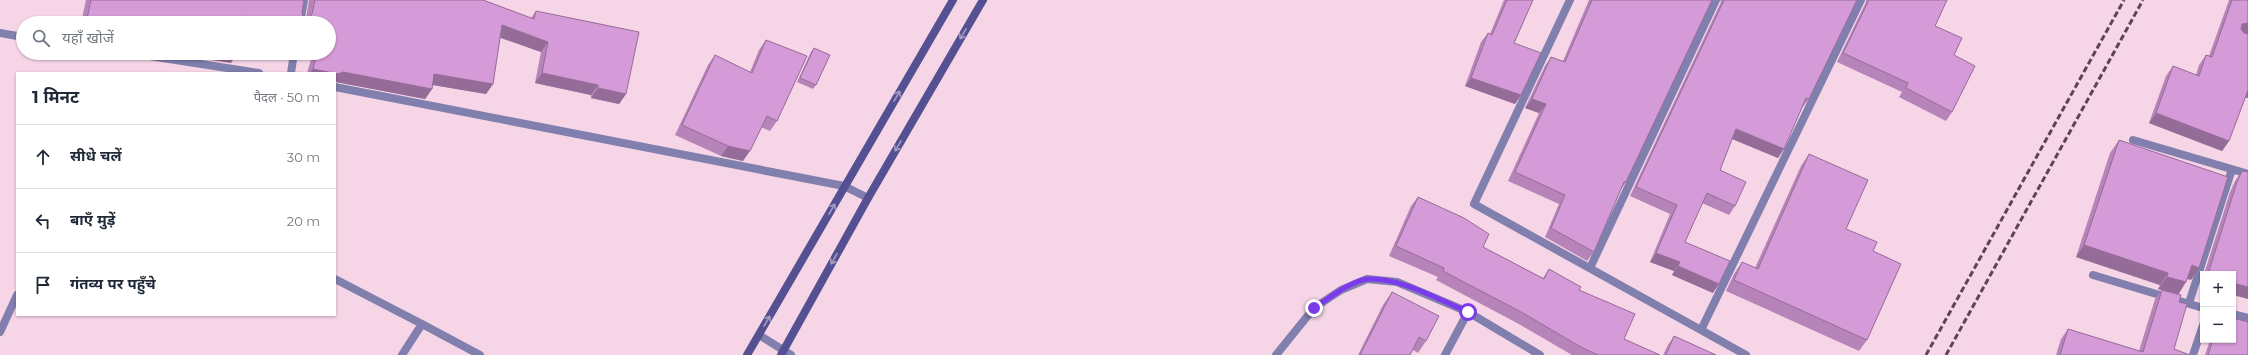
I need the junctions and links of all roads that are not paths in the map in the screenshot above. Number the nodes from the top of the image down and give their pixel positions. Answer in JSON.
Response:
{"nodes":[{"id":1,"x":304,"y":0,"type":"edge"},
{"id":2,"x":953,"y":0,"type":"edge"},
{"id":3,"x":983,"y":0,"type":"edge"},
{"id":4,"x":1570,"y":0,"type":"edge"},
{"id":5,"x":1716,"y":0,"type":"edge"},
{"id":6,"x":1860,"y":0,"type":"edge"},
{"id":7,"x":301,"y":16,"type":"edge"},
{"id":8,"x":0,"y":33,"type":"edge"},
{"id":9,"x":16,"y":36,"type":"edge"},
{"id":10,"x":175,"y":60,"type":"edge"},
{"id":11,"x":293,"y":60,"type":"edge"},
{"id":12,"x":253,"y":72,"type":"edge"},
{"id":13,"x":290,"y":72,"type":"edge"},
{"id":14,"x":336,"y":87,"type":"edge"},
{"id":15,"x":2134,"y":140,"type":"dead end"},
{"id":16,"x":2232,"y":169,"type":"junction"},
{"id":17,"x":2248,"y":174,"type":"edge"},
{"id":18,"x":844,"y":186,"type":"junction"},
{"id":19,"x":868,"y":198,"type":"junction"},
{"id":20,"x":1590,"y":268,"type":"junction"},
{"id":21,"x":2093,"y":275,"type":"dead end"},
{"id":22,"x":336,"y":280,"type":"edge"},
{"id":23,"x":16,"y":297,"type":"edge"},
{"id":24,"x":2189,"y":303,"type":"junction"},
{"id":25,"x":2200,"y":307,"type":"edge"},
{"id":26,"x":1468,"y":312,"type":"junction"},
{"id":27,"x":2236,"y":315,"type":"edge"},
{"id":28,"x":2248,"y":318,"type":"edge"},
{"id":29,"x":422,"y":324,"type":"junction"},
{"id":30,"x":1701,"y":330,"type":"junction"},
{"id":31,"x":0,"y":332,"type":"edge"},
{"id":32,"x":2200,"y":334,"type":"edge"},
{"id":33,"x":759,"y":335,"type":"junction"},
{"id":34,"x":782,"y":353,"type":"edge"},
{"id":35,"x":402,"y":355,"type":"edge"},
{"id":36,"x":480,"y":355,"type":"edge"},
{"id":37,"x":747,"y":355,"type":"edge"},
{"id":38,"x":791,"y":355,"type":"edge"},
{"id":39,"x":1276,"y":355,"type":"edge"},
{"id":40,"x":1445,"y":355,"type":"edge"},
{"id":41,"x":1540,"y":355,"type":"edge"},
{"id":42,"x":1746,"y":355,"type":"edge"},
{"id":43,"x":2193,"y":355,"type":"edge"}],
"edges":[{"from":1,"to":7,"type":"street"},
{"from":18,"to":2,"type":"street","one_way":true},
{"from":3,"to":19,"type":"street","one_way":true},
{"from":4,"to":20,"type":"street"},
{"from":5,"to":20,"type":"street"},
{"from":6,"to":30,"type":"street"},
{"from":8,"to":9,"type":"street"},
{"from":10,"to":12,"type":"street"},
{"from":11,"to":13,"type":"street"},
{"from":14,"to":18,"type":"street"},
{"from":15,"to":16,"type":"street"},
{"from":16,"to":17,"type":"street"},
{"from":16,"to":24,"type":"street"},
{"from":18,"to":19,"type":"street"},
{"from":33,"to":18,"type":"street","one_way":true},
{"from":19,"to":34,"type":"street","one_way":true},
{"from":20,"to":30,"type":"street"},
{"from":21,"to":24,"type":"street"},
{"from":22,"to":29,"type":"street"},
{"from":23,"to":31,"type":"street"},
{"from":24,"to":25,"type":"street"},
{"from":26,"to":39,"type":"street"},
{"from":26,"to":40,"type":"street"},
{"from":26,"to":41,"type":"street"},
{"from":27,"to":28,"type":"street"},
{"from":29,"to":35,"type":"street"},
{"from":29,"to":36,"type":"street"},
{"from":30,"to":42,"type":"street"},
{"from":32,"to":43,"type":"street"},
{"from":33,"to":34,"type":"street"},
{"from":33,"to":37,"type":"street"},
{"from":34,"to":38,"type":"street"}]}
